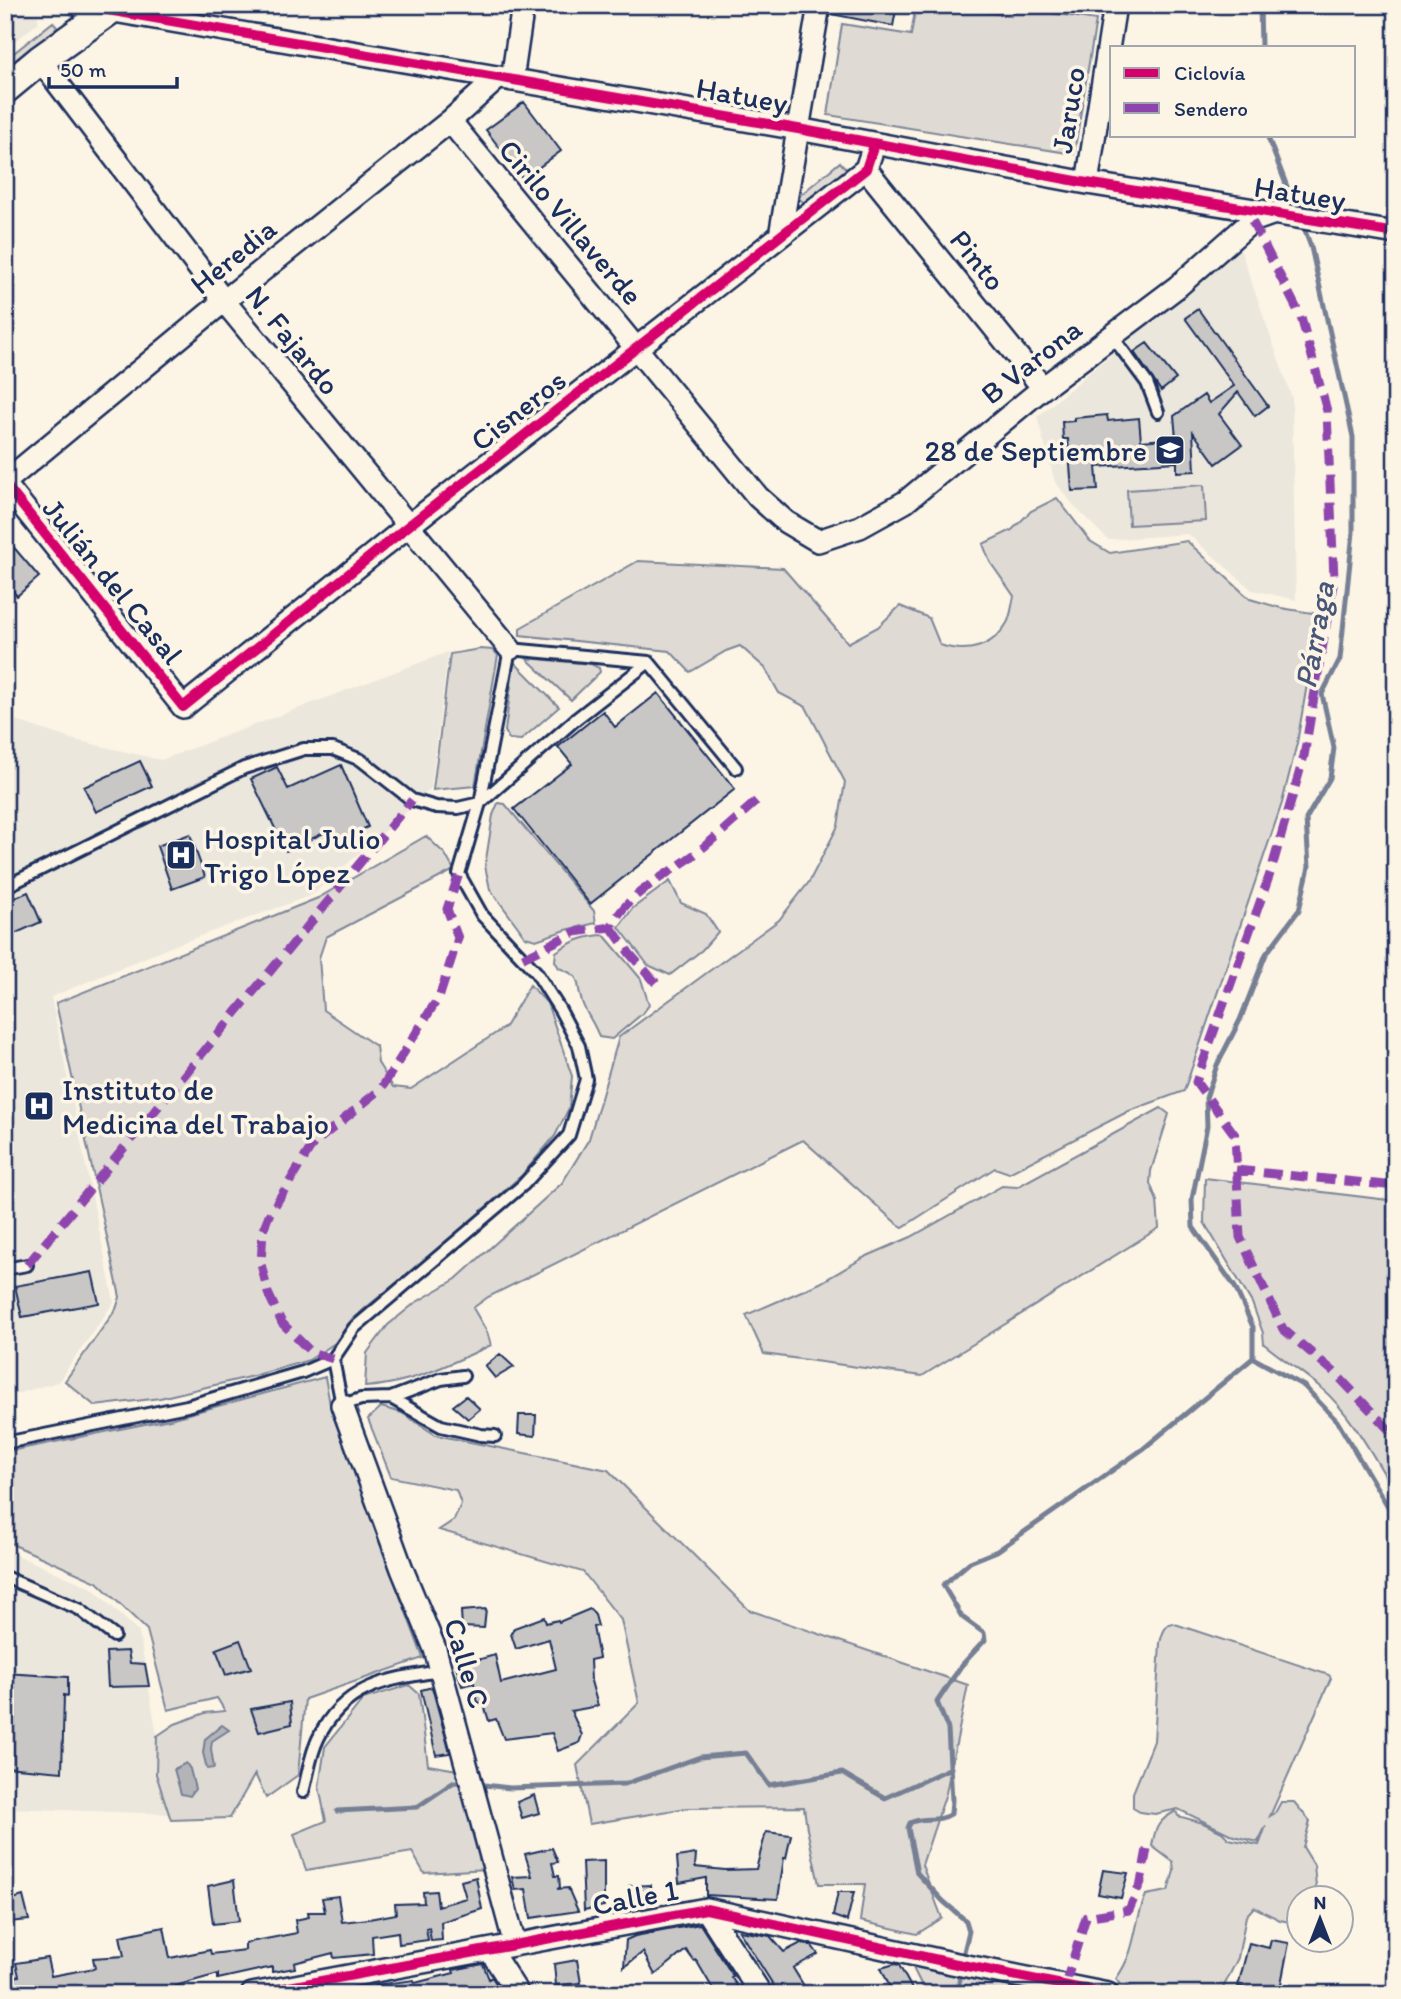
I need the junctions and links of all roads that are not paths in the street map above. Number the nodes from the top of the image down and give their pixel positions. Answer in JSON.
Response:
{"nodes":[{"id":1,"x":79,"y":5,"type":"edge"},
{"id":2,"x":523,"y":5,"type":"edge"},
{"id":3,"x":820,"y":5,"type":"edge"},
{"id":4,"x":1115,"y":5,"type":"edge"},
{"id":5,"x":114,"y":8,"type":"edge"},
{"id":6,"x":40,"y":60,"type":"junction"},
{"id":7,"x":505,"y":78,"type":"junction"},
{"id":8,"x":5,"y":89,"type":"edge"},
{"id":9,"x":450,"y":121,"type":"junction"},
{"id":10,"x":798,"y":129,"type":"junction"},
{"id":11,"x":874,"y":145,"type":"junction"},
{"id":12,"x":866,"y":169,"type":"junction"},
{"id":13,"x":1087,"y":183,"type":"junction"},
{"id":14,"x":1272,"y":214,"type":"junction"},
{"id":15,"x":1396,"y":233,"type":"edge"},
{"id":16,"x":780,"y":236,"type":"junction"},
{"id":17,"x":224,"y":301,"type":"junction"},
{"id":18,"x":1112,"y":336,"type":"junction"},
{"id":19,"x":637,"y":348,"type":"junction"},
{"id":20,"x":1043,"y":388,"type":"junction"},
{"id":21,"x":1158,"y":412,"type":"dead end"},
{"id":22,"x":5,"y":483,"type":"edge"},
{"id":23,"x":407,"y":527,"type":"junction"},
{"id":24,"x":818,"y":541,"type":"joint"},
{"id":25,"x":510,"y":649,"type":"junction"},
{"id":26,"x":649,"y":662,"type":"junction"},
{"id":27,"x":183,"y":707,"type":"joint"},
{"id":28,"x":736,"y":768,"type":"dead end"},
{"id":29,"x":480,"y":803,"type":"junction"},
{"id":30,"x":5,"y":887,"type":"edge"},
{"id":31,"x":27,"y":1265,"type":"dead end"},
{"id":32,"x":5,"y":1269,"type":"edge"},
{"id":33,"x":333,"y":1359,"type":"junction"},
{"id":34,"x":463,"y":1376,"type":"dead end"},
{"id":35,"x":391,"y":1398,"type":"junction"},
{"id":36,"x":342,"y":1405,"type":"junction"},
{"id":37,"x":495,"y":1436,"type":"dead end"},
{"id":38,"x":5,"y":1443,"type":"edge"},
{"id":39,"x":5,"y":1577,"type":"edge"},
{"id":40,"x":114,"y":1636,"type":"dead end"},
{"id":41,"x":441,"y":1671,"type":"junction"},
{"id":42,"x":303,"y":1792,"type":"dead end"},
{"id":43,"x":705,"y":1909,"type":"junction"},
{"id":44,"x":516,"y":1945,"type":"junction"},
{"id":45,"x":490,"y":1950,"type":"junction"},
{"id":46,"x":267,"y":1992,"type":"edge"},
{"id":47,"x":517,"y":1994,"type":"edge"},
{"id":48,"x":761,"y":1994,"type":"edge"},
{"id":49,"x":1108,"y":1994,"type":"edge"}],
"edges":[{"from":1,"to":5,"type":"street","name":"Hatuey"},
{"from":2,"to":7,"type":"street"},
{"from":3,"to":10,"type":"street"},
{"from":4,"to":13,"type":"street","name":"Jaruco"},
{"from":5,"to":6,"type":"street"},
{"from":5,"to":7,"type":"street","name":"Hatuey"},
{"from":6,"to":8,"type":"street"},
{"from":6,"to":17,"type":"street","name":"N. Fajardo"},
{"from":7,"to":9,"type":"street","name":"Heredia"},
{"from":7,"to":10,"type":"street","name":"Hatuey"},
{"from":9,"to":17,"type":"street","name":"Heredia"},
{"from":9,"to":19,"type":"street","name":"Cirilo Villaverde"},
{"from":10,"to":11,"type":"street","name":"Hatuey"},
{"from":10,"to":16,"type":"street"},
{"from":11,"to":12,"type":"street"},
{"from":11,"to":13,"type":"street","name":"Hatuey"},
{"from":12,"to":16,"type":"street","name":"Cisneros"},
{"from":12,"to":20,"type":"street","name":"Pinto"},
{"from":13,"to":14,"type":"street","name":"Hatuey"},
{"from":14,"to":15,"type":"street","name":"Hatuey"},
{"from":14,"to":18,"type":"street","name":"B Varona"},
{"from":16,"to":19,"type":"street","name":"Cisneros"},
{"from":17,"to":22,"type":"street","name":"Heredia"},
{"from":17,"to":23,"type":"street","name":"N. Fajardo"},
{"from":18,"to":20,"type":"street","name":"B Varona"},
{"from":18,"to":21,"type":"lane"},
{"from":19,"to":23,"type":"street","name":"Cisneros"},
{"from":19,"to":24,"type":"street","name":"Cirilo Villaverde"},
{"from":20,"to":24,"type":"street","name":"B Varona"},
{"from":22,"to":27,"type":"street","name":"Julián del Casal"},
{"from":23,"to":25,"type":"street","name":"N. Fajardo"},
{"from":23,"to":27,"type":"street","name":"Cisneros"},
{"from":25,"to":26,"type":"lane"},
{"from":25,"to":29,"type":"lane"},
{"from":26,"to":28,"type":"lane"},
{"from":26,"to":29,"type":"lane"},
{"from":29,"to":30,"type":"lane"},
{"from":29,"to":33,"type":"lane"},
{"from":31,"to":32,"type":"lane"},
{"from":33,"to":36,"type":"lane"},
{"from":33,"to":38,"type":"lane"},
{"from":34,"to":35,"type":"lane"},
{"from":35,"to":36,"type":"lane"},
{"from":35,"to":37,"type":"lane"},
{"from":36,"to":41,"type":"street","name":"Calle C"},
{"from":39,"to":40,"type":"lane"},
{"from":41,"to":42,"type":"lane"},
{"from":41,"to":44,"type":"street","name":"Calle C"},
{"from":43,"to":44,"type":"street","name":"Calle 1"},
{"from":43,"to":48,"type":"street"},
{"from":43,"to":49,"type":"street","name":"Calle 1"},
{"from":44,"to":45,"type":"street","name":"Calle 1"},
{"from":45,"to":46,"type":"street","name":"Calle 1"},
{"from":45,"to":47,"type":"street"}]}
